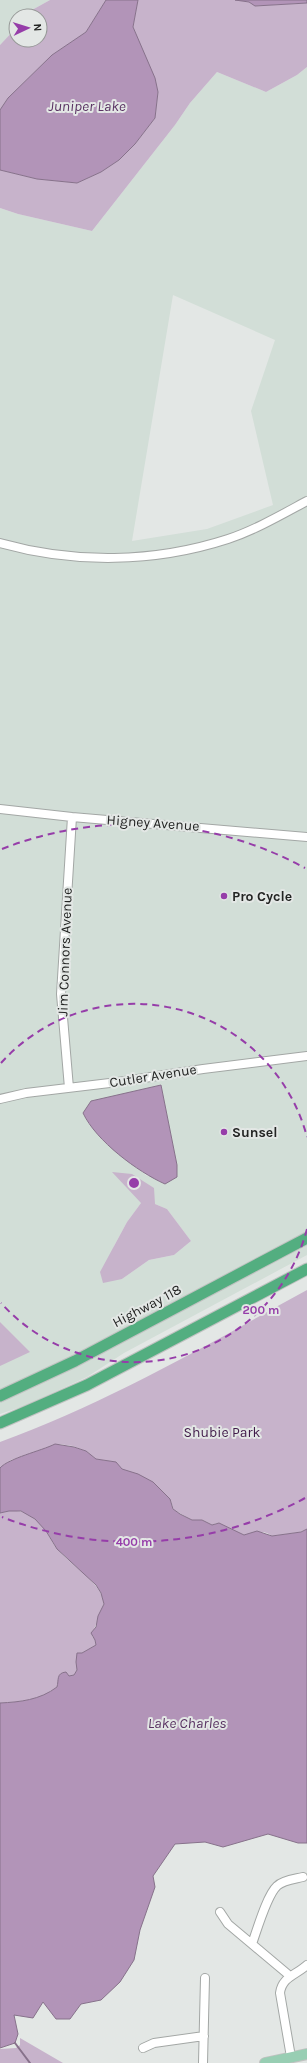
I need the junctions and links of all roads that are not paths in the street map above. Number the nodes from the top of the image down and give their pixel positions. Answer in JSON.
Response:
{"nodes":[{"id":1,"x":307,"y":501,"type":"edge"},
{"id":2,"x":0,"y":543,"type":"edge"},
{"id":3,"x":0,"y":809,"type":"edge"},
{"id":4,"x":72,"y":817,"type":"junction"},
{"id":5,"x":307,"y":836,"type":"edge"},
{"id":6,"x":307,"y":1056,"type":"edge"},
{"id":7,"x":69,"y":1088,"type":"junction"},
{"id":8,"x":0,"y":1099,"type":"edge"},
{"id":9,"x":307,"y":1238,"type":"edge"},
{"id":10,"x":307,"y":1269,"type":"edge"},
{"id":11,"x":0,"y":1396,"type":"edge"},
{"id":12,"x":0,"y":1423,"type":"edge"},
{"id":13,"x":303,"y":1877,"type":"dead end"},
{"id":14,"x":220,"y":1912,"type":"dead end"},
{"id":15,"x":252,"y":1944,"type":"junction"},
{"id":16,"x":307,"y":1965,"type":"edge"},
{"id":17,"x":290,"y":1976,"type":"junction"},
{"id":18,"x":205,"y":1978,"type":"dead end"},
{"id":19,"x":204,"y":2036,"type":"junction"},
{"id":20,"x":143,"y":2048,"type":"dead end"},
{"id":21,"x":307,"y":2054,"type":"edge"},
{"id":22,"x":291,"y":2057,"type":"junction"},
{"id":23,"x":203,"y":2063,"type":"edge"},
{"id":24,"x":265,"y":2063,"type":"edge"}],
"edges":[{"from":1,"to":2,"type":"street"},
{"from":3,"to":4,"type":"street","name":"Higney Avenue"},
{"from":4,"to":5,"type":"street","name":"Higney Avenue"},
{"from":4,"to":7,"type":"street","name":"Jim Connors Avenue"},
{"from":6,"to":7,"type":"street","name":"Cutler Avenue"},
{"from":7,"to":8,"type":"street","name":"Cutler Avenue"},
{"from":9,"to":11,"type":"highway","name":"Highway 118"},
{"from":10,"to":12,"type":"highway"},
{"from":13,"to":15,"type":"street"},
{"from":14,"to":15,"type":"street"},
{"from":15,"to":17,"type":"street"},
{"from":16,"to":17,"type":"street"},
{"from":17,"to":22,"type":"street"},
{"from":18,"to":19,"type":"street"},
{"from":19,"to":20,"type":"street"},
{"from":19,"to":23,"type":"street"},
{"from":21,"to":22,"type":"main road"},
{"from":22,"to":24,"type":"main road"}]}
